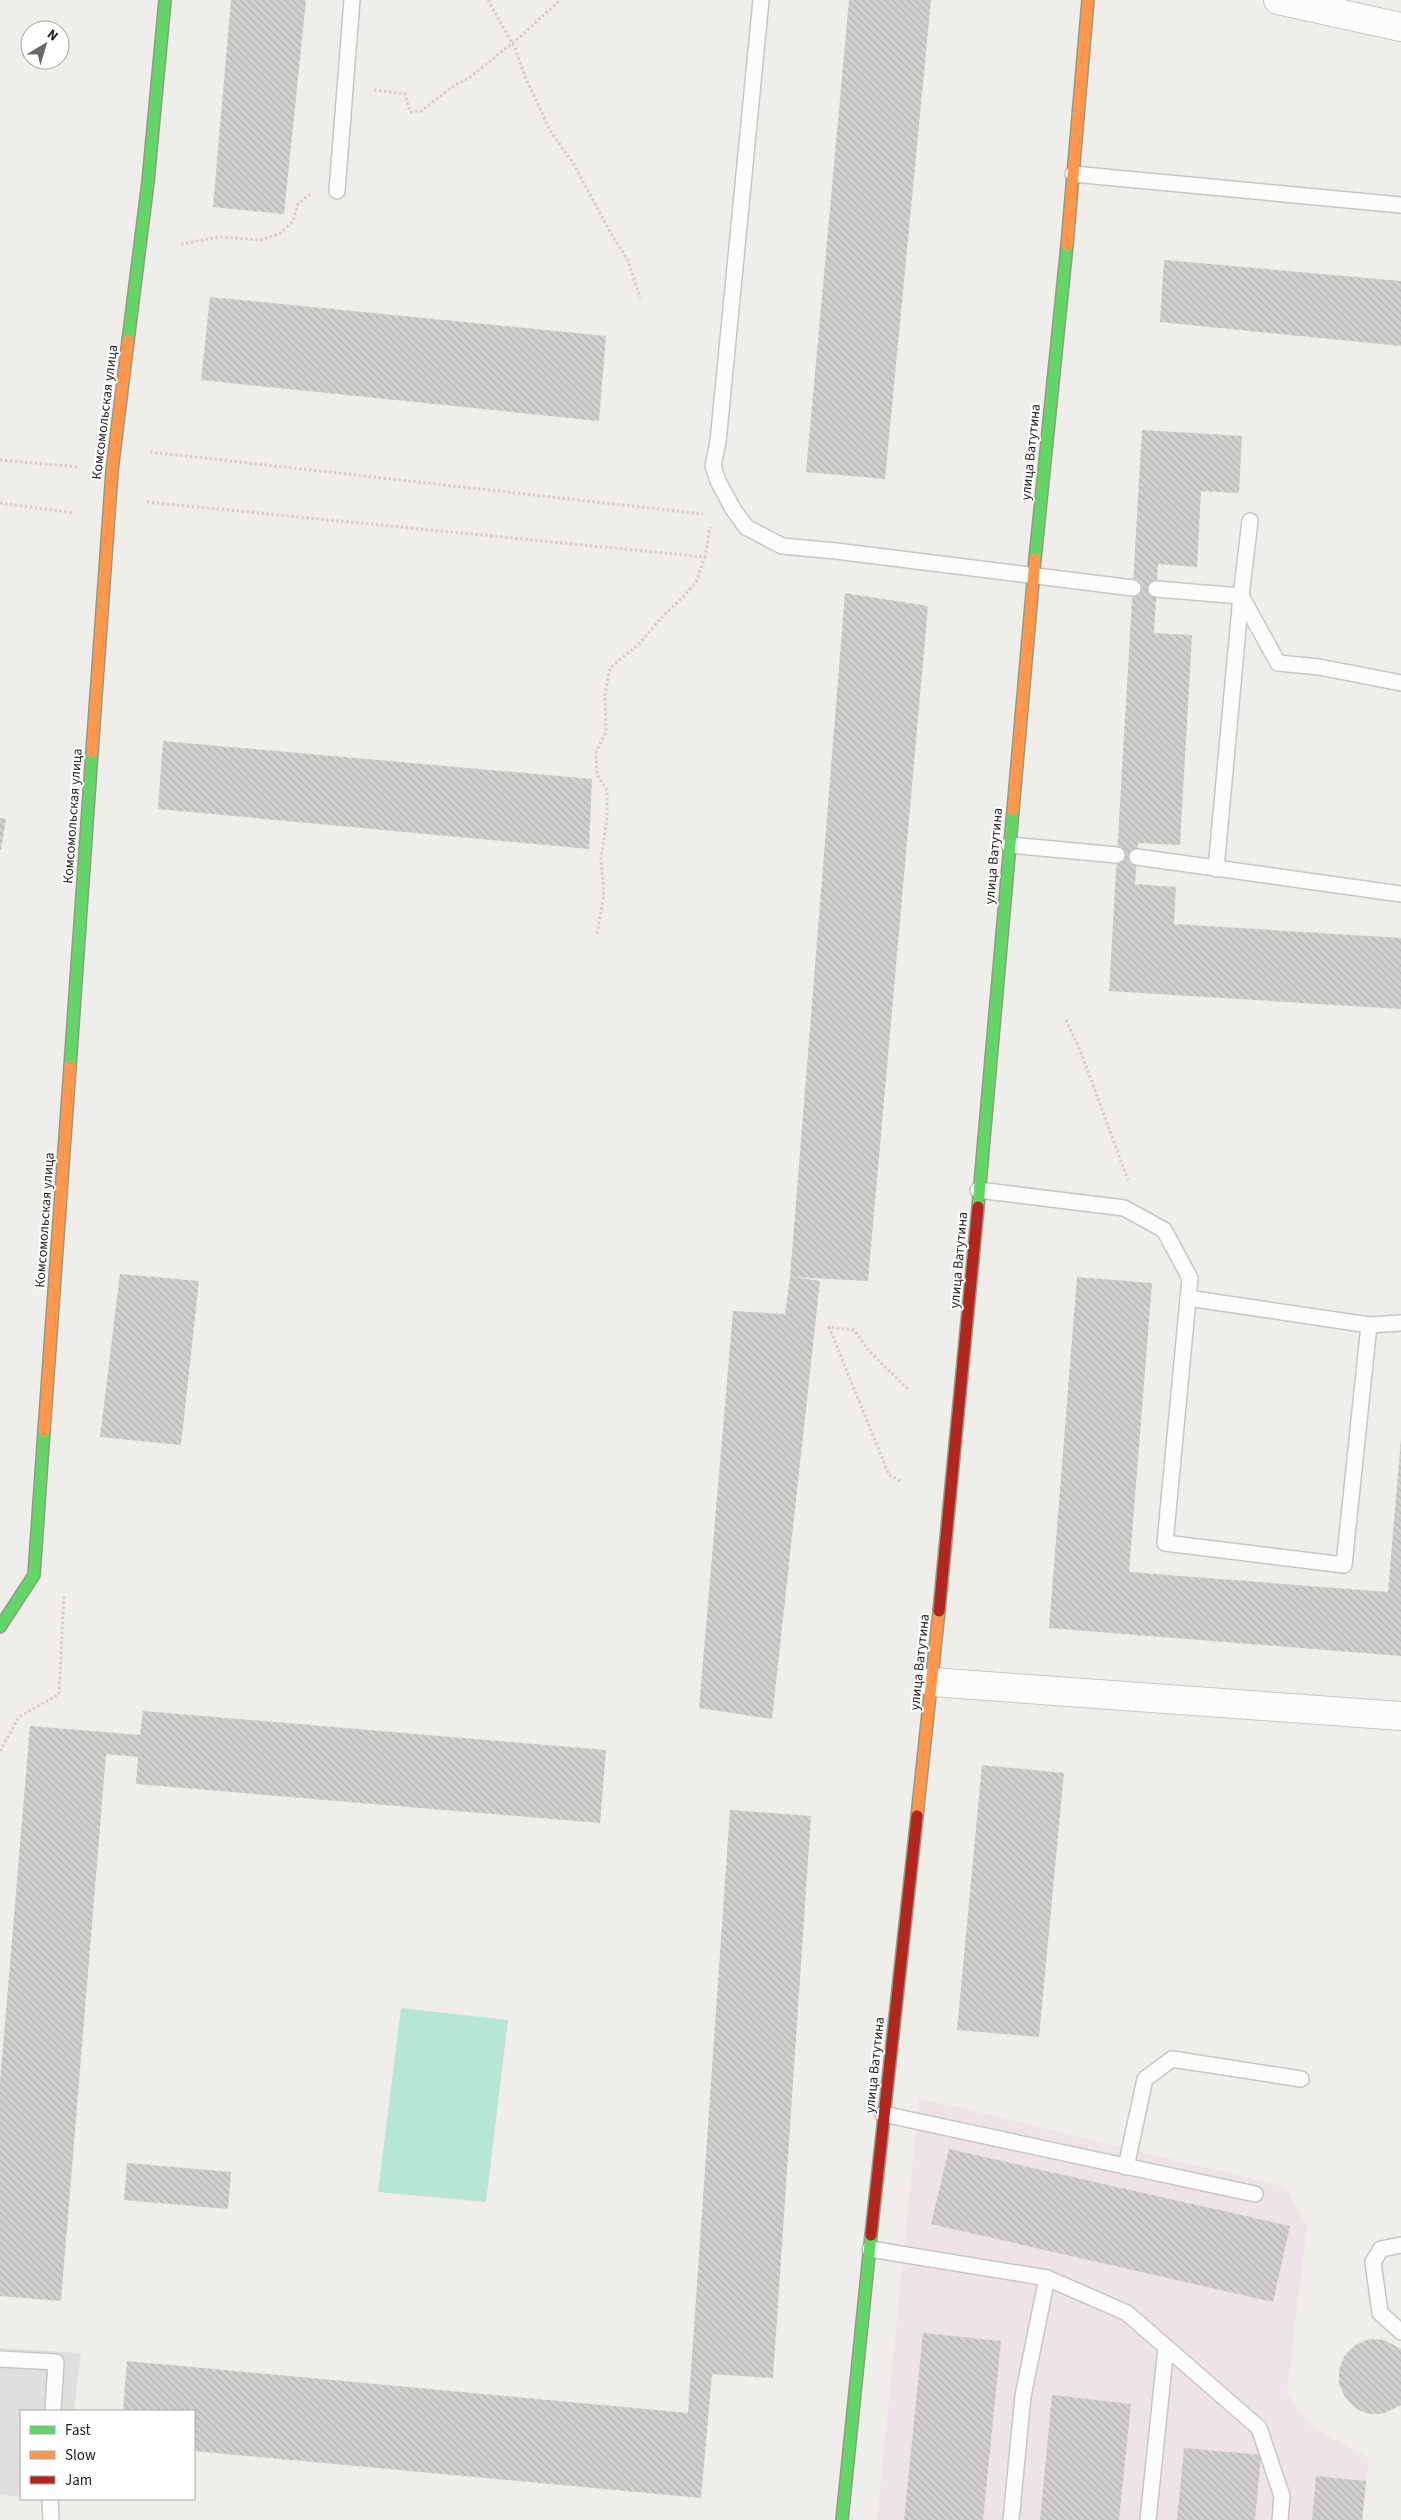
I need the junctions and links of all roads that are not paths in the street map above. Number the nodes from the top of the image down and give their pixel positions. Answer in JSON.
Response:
{"nodes":[{"id":1,"x":165,"y":0,"type":"edge"},
{"id":2,"x":352,"y":0,"type":"edge"},
{"id":3,"x":761,"y":0,"type":"edge"},
{"id":4,"x":1088,"y":0,"type":"edge"},
{"id":5,"x":1278,"y":0,"type":"edge"},
{"id":6,"x":1401,"y":27,"type":"edge"},
{"id":7,"x":1073,"y":174,"type":"junction"},
{"id":8,"x":338,"y":186,"type":"road end"},
{"id":9,"x":1401,"y":205,"type":"edge"},
{"id":10,"x":1250,"y":521,"type":"dead end"},
{"id":11,"x":1032,"y":576,"type":"junction"},
{"id":12,"x":1133,"y":588,"type":"dead end"},
{"id":13,"x":1156,"y":589,"type":"dead end"},
{"id":14,"x":1241,"y":596,"type":"junction"},
{"id":15,"x":1401,"y":683,"type":"edge"},
{"id":16,"x":1010,"y":845,"type":"junction"},
{"id":17,"x":1117,"y":855,"type":"dead end"},
{"id":18,"x":1136,"y":857,"type":"dead end"},
{"id":19,"x":1216,"y":869,"type":"junction"},
{"id":20,"x":1401,"y":894,"type":"edge"},
{"id":21,"x":978,"y":1190,"type":"junction"},
{"id":22,"x":1188,"y":1298,"type":"junction"},
{"id":23,"x":1401,"y":1323,"type":"edge"},
{"id":24,"x":1369,"y":1325,"type":"junction"},
{"id":25,"x":0,"y":1627,"type":"edge"},
{"id":26,"x":932,"y":1682,"type":"junction"},
{"id":27,"x":1401,"y":1716,"type":"edge"},
{"id":28,"x":1301,"y":2079,"type":"dead end"},
{"id":29,"x":883,"y":2114,"type":"junction"},
{"id":30,"x":1126,"y":2167,"type":"junction"},
{"id":31,"x":1255,"y":2194,"type":"dead end"},
{"id":32,"x":1401,"y":2245,"type":"edge"},
{"id":33,"x":870,"y":2249,"type":"junction"},
{"id":34,"x":1047,"y":2278,"type":"junction"},
{"id":35,"x":1401,"y":2332,"type":"edge"},
{"id":36,"x":1166,"y":2347,"type":"junction"},
{"id":37,"x":0,"y":2359,"type":"edge"},
{"id":38,"x":53,"y":2410,"type":"edge"},
{"id":39,"x":50,"y":2500,"type":"edge"},
{"id":40,"x":51,"y":2520,"type":"edge"},
{"id":41,"x":842,"y":2520,"type":"edge"},
{"id":42,"x":1011,"y":2520,"type":"edge"},
{"id":43,"x":1148,"y":2520,"type":"edge"},
{"id":44,"x":1280,"y":2520,"type":"edge"}],
"edges":[{"from":1,"to":25,"type":"street","name":"Комсомольская улица"},
{"from":2,"to":8,"type":"lane"},
{"from":3,"to":11,"type":"lane"},
{"from":4,"to":7,"type":"street","name":"улица Ватутина"},
{"from":5,"to":6,"type":"street"},
{"from":7,"to":9,"type":"lane"},
{"from":7,"to":11,"type":"street","name":"улица Ватутина"},
{"from":10,"to":14,"type":"lane"},
{"from":11,"to":12,"type":"lane"},
{"from":11,"to":16,"type":"street","name":"улица Ватутина"},
{"from":13,"to":14,"type":"lane"},
{"from":14,"to":15,"type":"lane"},
{"from":14,"to":19,"type":"lane"},
{"from":16,"to":17,"type":"lane"},
{"from":16,"to":21,"type":"street","name":"улица Ватутина"},
{"from":18,"to":19,"type":"lane"},
{"from":19,"to":20,"type":"lane"},
{"from":21,"to":22,"type":"lane"},
{"from":21,"to":26,"type":"street","name":"улица Ватутина"},
{"from":22,"to":24,"type":"lane"},
{"from":22,"to":24,"type":"lane"},
{"from":23,"to":24,"type":"lane"},
{"from":26,"to":27,"type":"street"},
{"from":26,"to":29,"type":"street","name":"улица Ватутина"},
{"from":28,"to":30,"type":"lane"},
{"from":29,"to":30,"type":"lane"},
{"from":29,"to":33,"type":"street","name":"улица Ватутина"},
{"from":30,"to":31,"type":"lane"},
{"from":32,"to":35,"type":"lane"},
{"from":33,"to":34,"type":"lane"},
{"from":33,"to":41,"type":"street","name":"улица Ватутина"},
{"from":34,"to":36,"type":"lane"},
{"from":34,"to":42,"type":"lane"},
{"from":36,"to":43,"type":"lane"},
{"from":36,"to":44,"type":"lane"},
{"from":37,"to":38,"type":"lane"},
{"from":39,"to":40,"type":"lane"}]}
